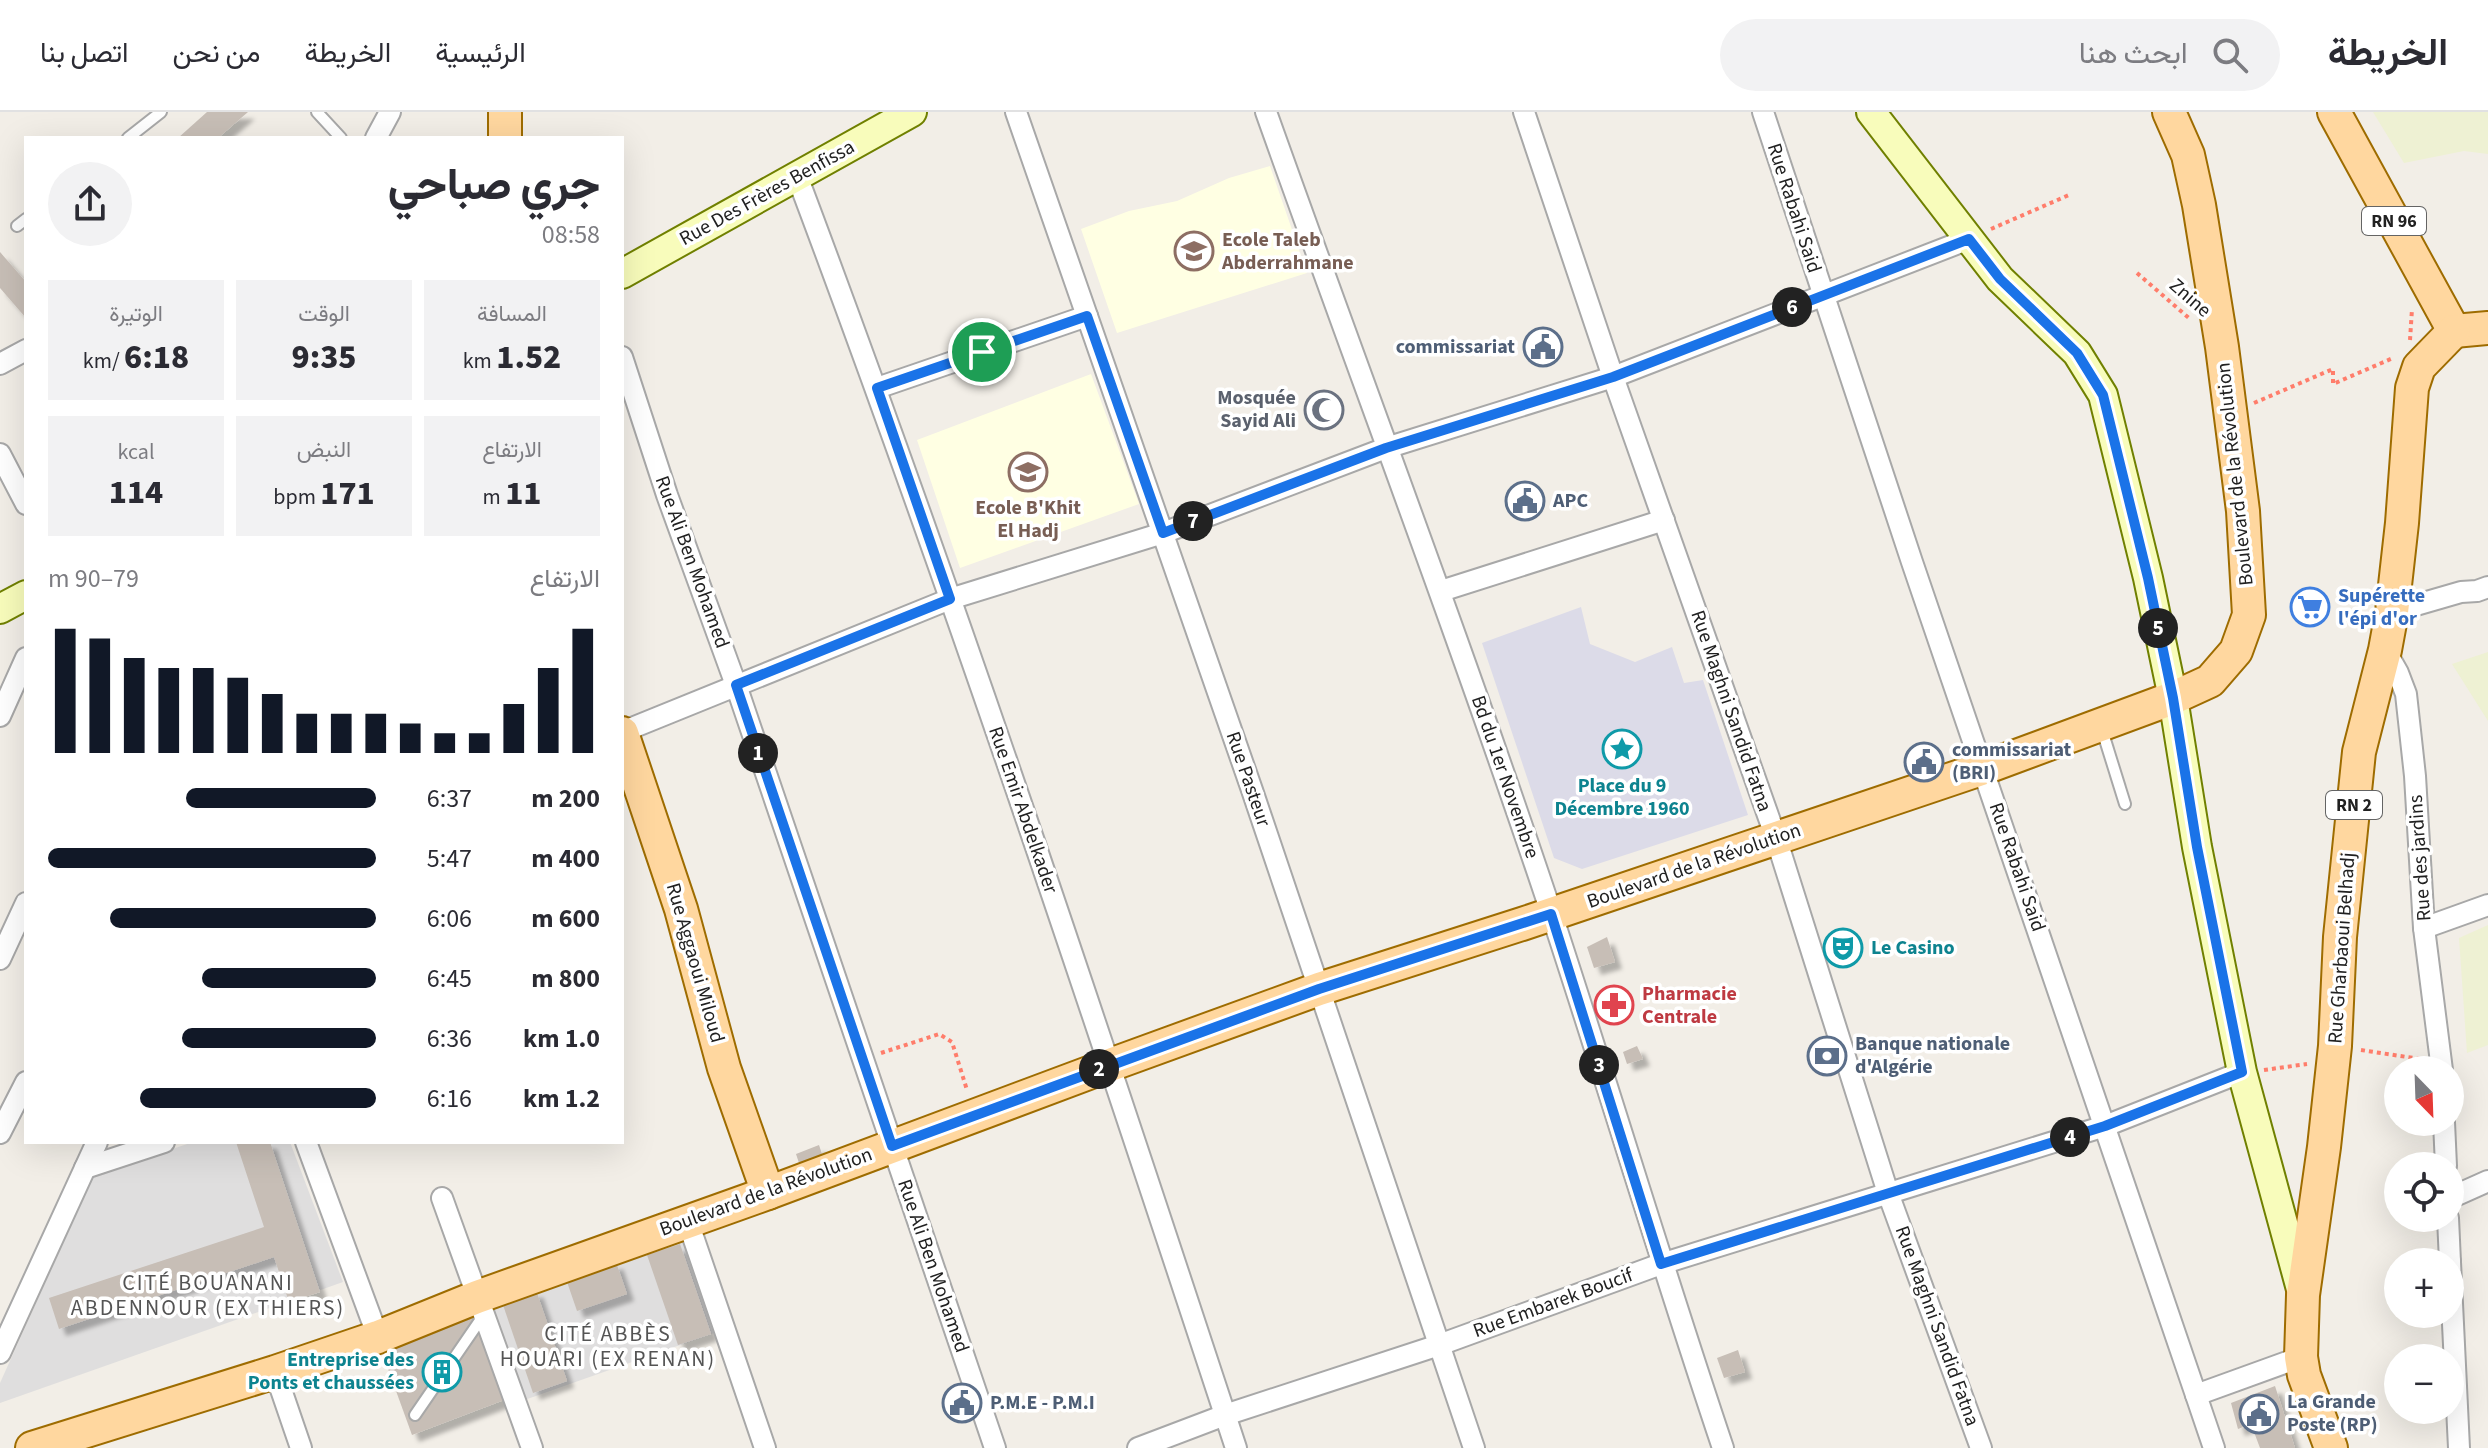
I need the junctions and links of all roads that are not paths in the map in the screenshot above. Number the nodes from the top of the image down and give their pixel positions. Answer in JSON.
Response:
{"nodes":[{"id":1,"x":161,"y":112,"type":"edge"},
{"id":2,"x":317,"y":112,"type":"edge"},
{"id":3,"x":390,"y":112,"type":"edge"},
{"id":4,"x":505,"y":112,"type":"edge"},
{"id":5,"x":912,"y":112,"type":"edge"},
{"id":6,"x":1016,"y":112,"type":"edge"},
{"id":7,"x":1266,"y":112,"type":"edge"},
{"id":8,"x":1524,"y":112,"type":"edge"},
{"id":9,"x":1763,"y":112,"type":"edge"},
{"id":10,"x":1871,"y":112,"type":"edge"},
{"id":11,"x":2169,"y":112,"type":"edge"},
{"id":12,"x":2334,"y":112,"type":"edge"},
{"id":13,"x":131,"y":136,"type":"edge"},
{"id":14,"x":339,"y":136,"type":"edge"},
{"id":15,"x":377,"y":136,"type":"edge"},
{"id":16,"x":505,"y":136,"type":"edge"},
{"id":17,"x":797,"y":176,"type":"junction"},
{"id":18,"x":1969,"y":239,"type":"junction"},
{"id":19,"x":624,"y":273,"type":"edge"},
{"id":20,"x":1823,"y":294,"type":"junction"},
{"id":21,"x":1087,"y":316,"type":"junction"},
{"id":22,"x":2488,"y":328,"type":"edge"},
{"id":23,"x":2454,"y":331,"type":"junction"},
{"id":24,"x":24,"y":351,"type":"edge"},
{"id":25,"x":624,"y":363,"type":"edge"},
{"id":26,"x":0,"y":364,"type":"edge"},
{"id":27,"x":1613,"y":377,"type":"junction"},
{"id":28,"x":877,"y":388,"type":"junction"},
{"id":29,"x":1386,"y":448,"type":"junction"},
{"id":30,"x":0,"y":454,"type":"edge"},
{"id":31,"x":24,"y":500,"type":"edge"},
{"id":32,"x":1664,"y":520,"type":"junction"},
{"id":33,"x":1163,"y":533,"type":"junction"},
{"id":34,"x":2488,"y":587,"type":"edge"},
{"id":35,"x":1441,"y":591,"type":"junction"},
{"id":36,"x":24,"y":596,"type":"edge"},
{"id":37,"x":950,"y":599,"type":"junction"},
{"id":38,"x":0,"y":609,"type":"edge"},
{"id":39,"x":2392,"y":612,"type":"junction"},
{"id":40,"x":2385,"y":650,"type":"junction"},
{"id":41,"x":24,"y":662,"type":"edge"},
{"id":42,"x":736,"y":685,"type":"junction"},
{"id":43,"x":2173,"y":698,"type":"junction"},
{"id":44,"x":0,"y":716,"type":"edge"},
{"id":45,"x":2100,"y":724,"type":"junction"},
{"id":46,"x":624,"y":731,"type":"edge"},
{"id":47,"x":624,"y":738,"type":"edge"},
{"id":48,"x":1984,"y":768,"type":"junction"},
{"id":49,"x":2125,"y":804,"type":"dead end"},
{"id":50,"x":1776,"y":838,"type":"junction"},
{"id":51,"x":2488,"y":905,"type":"edge"},
{"id":52,"x":1549,"y":906,"type":"junction"},
{"id":53,"x":24,"y":907,"type":"edge"},
{"id":54,"x":2424,"y":928,"type":"junction"},
{"id":55,"x":0,"y":959,"type":"edge"},
{"id":56,"x":1319,"y":989,"type":"junction"},
{"id":57,"x":2441,"y":1056,"type":"edge"},
{"id":58,"x":1110,"y":1065,"type":"junction"},
{"id":59,"x":2242,"y":1072,"type":"junction"},
{"id":60,"x":24,"y":1086,"type":"edge"},
{"id":61,"x":2105,"y":1126,"type":"junction"},
{"id":62,"x":0,"y":1133,"type":"edge"},
{"id":63,"x":96,"y":1144,"type":"edge"},
{"id":64,"x":158,"y":1144,"type":"edge"},
{"id":65,"x":307,"y":1144,"type":"edge"},
{"id":66,"x":892,"y":1146,"type":"junction"},
{"id":67,"x":85,"y":1168,"type":"junction"},
{"id":68,"x":2488,"y":1181,"type":"edge"},
{"id":69,"x":2464,"y":1192,"type":"edge"},
{"id":70,"x":768,"y":1193,"type":"junction"},
{"id":71,"x":1888,"y":1193,"type":"junction"},
{"id":72,"x":442,"y":1198,"type":"dead end"},
{"id":73,"x":688,"y":1222,"type":"junction"},
{"id":74,"x":1661,"y":1264,"type":"junction"},
{"id":75,"x":2303,"y":1295,"type":"junction"},
{"id":76,"x":480,"y":1306,"type":"junction"},
{"id":77,"x":2453,"y":1328,"type":"edge"},
{"id":78,"x":378,"y":1337,"type":"junction"},
{"id":79,"x":1439,"y":1345,"type":"junction"},
{"id":80,"x":0,"y":1353,"type":"edge"},
{"id":81,"x":2301,"y":1357,"type":"junction"},
{"id":82,"x":275,"y":1372,"type":"junction"},
{"id":83,"x":2196,"y":1395,"type":"junction"},
{"id":84,"x":415,"y":1415,"type":"dead end"},
{"id":85,"x":1225,"y":1415,"type":"junction"},
{"id":86,"x":32,"y":1448,"type":"edge"},
{"id":87,"x":301,"y":1448,"type":"edge"},
{"id":88,"x":532,"y":1448,"type":"edge"},
{"id":89,"x":765,"y":1448,"type":"edge"},
{"id":90,"x":995,"y":1448,"type":"edge"},
{"id":91,"x":1138,"y":1448,"type":"edge"},
{"id":92,"x":1236,"y":1448,"type":"edge"},
{"id":93,"x":1474,"y":1448,"type":"edge"},
{"id":94,"x":1723,"y":1448,"type":"edge"},
{"id":95,"x":1981,"y":1448,"type":"edge"},
{"id":96,"x":2214,"y":1448,"type":"edge"},
{"id":97,"x":2331,"y":1448,"type":"edge"},
{"id":98,"x":2459,"y":1448,"type":"edge"}],
"edges":[{"from":1,"to":13,"type":"lane"},
{"from":2,"to":14,"type":"lane"},
{"from":3,"to":15,"type":"street"},
{"from":4,"to":16,"type":"main road"},
{"from":5,"to":17,"type":"main road","name":"Rue Des Frères Benfissa"},
{"from":6,"to":21,"type":"street","name":"Rue Pasteur"},
{"from":7,"to":29,"type":"street","name":"Bd du 1er Novembre"},
{"from":8,"to":27,"type":"street","name":"Rue Maghni Sandid Fatna"},
{"from":9,"to":20,"type":"street","name":"Rue Rabahi Said"},
{"from":10,"to":18,"type":"main road"},
{"from":11,"to":43,"type":"main road","name":"Boulevard de la Révolution"},
{"from":12,"to":23,"type":"main road","number":"RN 96"},
{"from":17,"to":19,"type":"main road","name":"Rue Des Frères Benfissa"},
{"from":17,"to":28,"type":"street","name":"Rue Emir Abdelkader"},
{"from":18,"to":20,"type":"street"},
{"from":18,"to":43,"type":"main road"},
{"from":20,"to":27,"type":"street"},
{"from":20,"to":48,"type":"street","name":"Rue Rabahi Said"},
{"from":21,"to":28,"type":"street"},
{"from":21,"to":33,"type":"street","name":"Rue Pasteur"},
{"from":22,"to":23,"type":"main road"},
{"from":23,"to":39,"type":"main road","name":"Rue Gharbaoui Belhadj","number":"RN 2"},
{"from":24,"to":26,"type":"street"},
{"from":25,"to":42,"type":"street","name":"Rue Ali Ben Mohamed"},
{"from":27,"to":29,"type":"street"},
{"from":27,"to":32,"type":"street","name":"Rue Maghni Sandid Fatna"},
{"from":28,"to":37,"type":"street","name":"Rue Emir Abdelkader"},
{"from":29,"to":33,"type":"street"},
{"from":29,"to":35,"type":"street","name":"Bd du 1er Novembre"},
{"from":30,"to":31,"type":"street"},
{"from":32,"to":35,"type":"street"},
{"from":32,"to":50,"type":"street","name":"Rue Maghni Sandid Fatna"},
{"from":33,"to":37,"type":"street"},
{"from":33,"to":56,"type":"street","name":"Rue Pasteur"},
{"from":34,"to":39,"type":"street"},
{"from":35,"to":52,"type":"street","name":"Bd du 1er Novembre"},
{"from":36,"to":38,"type":"main road"},
{"from":37,"to":42,"type":"street"},
{"from":37,"to":58,"type":"street","name":"Rue Emir Abdelkader"},
{"from":39,"to":40,"type":"main road","name":"Rue Gharbaoui Belhadj","number":"RN 2"},
{"from":40,"to":54,"type":"street","name":"Rue des jardins"},
{"from":40,"to":75,"type":"main road","name":"Rue Gharbaoui Belhadj","number":"RN 2"},
{"from":41,"to":44,"type":"street"},
{"from":42,"to":46,"type":"street"},
{"from":42,"to":66,"type":"street","name":"Rue Ali Ben Mohamed"},
{"from":43,"to":45,"type":"main road","name":"Boulevard de la Révolution"},
{"from":43,"to":59,"type":"main road"},
{"from":45,"to":48,"type":"main road","name":"Boulevard de la Révolution"},
{"from":45,"to":49,"type":"lane"},
{"from":47,"to":70,"type":"main road","name":"Rue Aggaoui Miloud"},
{"from":48,"to":50,"type":"main road","name":"Boulevard de la Révolution"},
{"from":48,"to":61,"type":"street","name":"Rue Rabahi Said"},
{"from":50,"to":52,"type":"main road","name":"Boulevard de la Révolution"},
{"from":50,"to":71,"type":"street","name":"Rue Maghni Sandid Fatna"},
{"from":51,"to":54,"type":"street"},
{"from":52,"to":56,"type":"main road","name":"Boulevard de la Révolution"},
{"from":52,"to":74,"type":"street","name":"Bd du 1er Novembre"},
{"from":53,"to":55,"type":"street"},
{"from":54,"to":57,"type":"street","name":"Rue des jardins"},
{"from":56,"to":58,"type":"main road","name":"Boulevard de la Révolution"},
{"from":56,"to":79,"type":"street","name":"Rue Pasteur"},
{"from":58,"to":66,"type":"main road","name":"Boulevard de la Révolution"},
{"from":58,"to":85,"type":"street","name":"Rue Emir Abdelkader"},
{"from":59,"to":61,"type":"street","name":"Rue Embarek Boucif"},
{"from":59,"to":75,"type":"main road"},
{"from":60,"to":62,"type":"street"},
{"from":61,"to":71,"type":"street","name":"Rue Embarek Boucif"},
{"from":61,"to":83,"type":"street","name":"Rue Rabahi Said"},
{"from":63,"to":67,"type":"street"},
{"from":64,"to":67,"type":"street"},
{"from":65,"to":78,"type":"street"},
{"from":66,"to":70,"type":"main road","name":"Boulevard de la Révolution"},
{"from":66,"to":90,"type":"street","name":"Rue Ali Ben Mohamed"},
{"from":67,"to":80,"type":"street"},
{"from":68,"to":69,"type":"street"},
{"from":70,"to":73,"type":"main road","name":"Boulevard de la Révolution"},
{"from":71,"to":74,"type":"street","name":"Rue Embarek Boucif"},
{"from":71,"to":95,"type":"street","name":"Rue Maghni Sandid Fatna"},
{"from":72,"to":76,"type":"street"},
{"from":73,"to":76,"type":"main road","name":"Boulevard de la Révolution"},
{"from":73,"to":89,"type":"street"},
{"from":74,"to":79,"type":"street","name":"Rue Embarek Boucif"},
{"from":74,"to":94,"type":"street","name":"Bd du 1er Novembre"},
{"from":75,"to":81,"type":"main road","number":"RN 2"},
{"from":76,"to":78,"type":"main road","name":"Boulevard de la Révolution"},
{"from":76,"to":84,"type":"lane"},
{"from":76,"to":88,"type":"street"},
{"from":77,"to":98,"type":"street"},
{"from":78,"to":82,"type":"main road","name":"Boulevard de la Révolution"},
{"from":79,"to":85,"type":"street","name":"Rue Embarek Boucif"},
{"from":79,"to":93,"type":"street","name":"Rue Pasteur"},
{"from":81,"to":83,"type":"street"},
{"from":81,"to":97,"type":"main road","number":"RN 2"},
{"from":82,"to":86,"type":"main road","name":"Boulevard de la Révolution"},
{"from":82,"to":87,"type":"street"},
{"from":83,"to":96,"type":"street","name":"Rue Rabahi Said"},
{"from":85,"to":91,"type":"street","name":"Rue Embarek Boucif"},
{"from":85,"to":92,"type":"street","name":"Rue Emir Abdelkader"}]}
